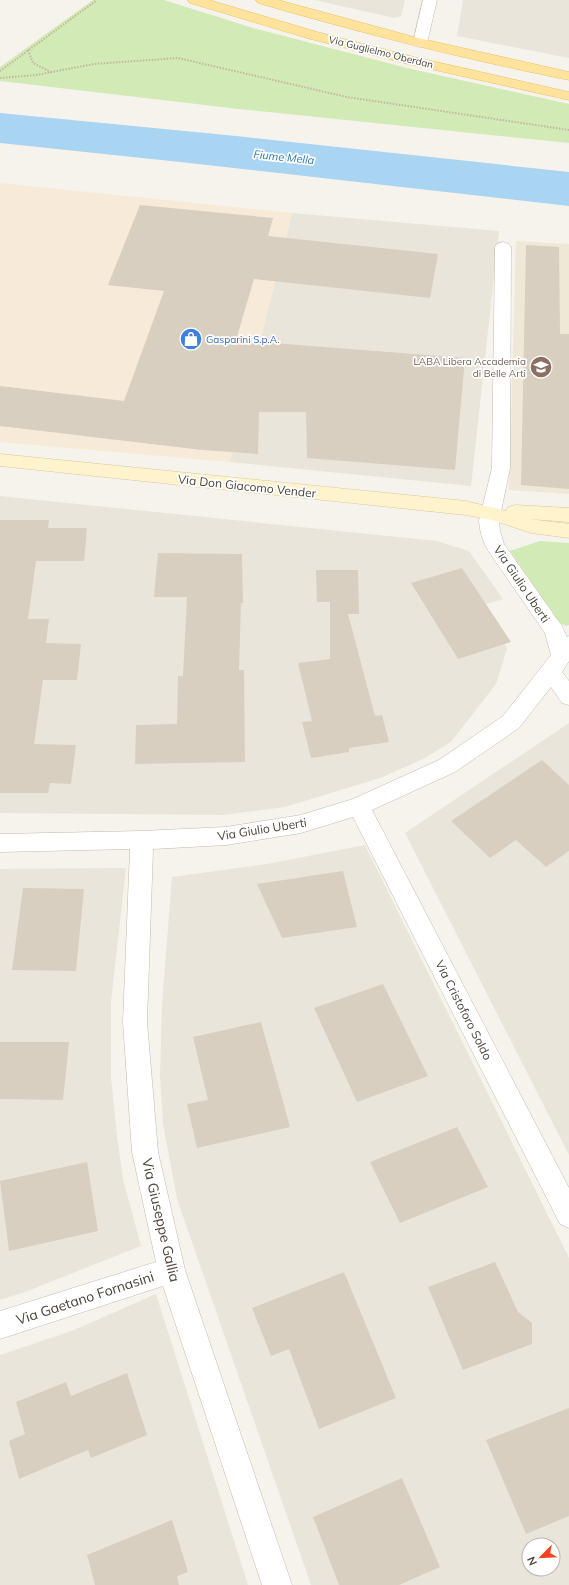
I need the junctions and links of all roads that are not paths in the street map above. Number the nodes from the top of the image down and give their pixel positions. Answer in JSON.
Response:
{"nodes":[{"id":1,"x":195,"y":0,"type":"edge"},
{"id":2,"x":263,"y":0,"type":"edge"},
{"id":3,"x":430,"y":0,"type":"edge"},
{"id":4,"x":420,"y":43,"type":"junction"},
{"id":5,"x":569,"y":76,"type":"edge"},
{"id":6,"x":569,"y":96,"type":"edge"},
{"id":7,"x":503,"y":247,"type":"dead end"},
{"id":8,"x":0,"y":460,"type":"edge"},
{"id":9,"x":492,"y":513,"type":"junction"},
{"id":10,"x":569,"y":515,"type":"edge"},
{"id":11,"x":569,"y":531,"type":"edge"},
{"id":12,"x":560,"y":657,"type":"edge"},
{"id":13,"x":569,"y":697,"type":"edge"},
{"id":14,"x":359,"y":806,"type":"junction"},
{"id":15,"x":142,"y":840,"type":"junction"},
{"id":16,"x":0,"y":843,"type":"edge"},
{"id":17,"x":569,"y":1215,"type":"edge"},
{"id":18,"x":171,"y":1270,"type":"junction"},
{"id":19,"x":0,"y":1325,"type":"edge"},
{"id":20,"x":277,"y":1585,"type":"edge"}],
"edges":[{"from":1,"to":6,"type":"main road","name":"Via Guglielmo Oberdan"},
{"from":2,"to":4,"type":"main road","name":"Via Guglielmo Oberdan"},
{"from":3,"to":4,"type":"street","name":"Via Guglielmo Oberdan"},
{"from":4,"to":5,"type":"main road","name":"Via Guglielmo Oberdan"},
{"from":7,"to":9,"type":"street","name":"Via Giulio Uberti"},
{"from":8,"to":9,"type":"street","name":"Via Don Giacomo Vender"},
{"from":9,"to":10,"type":"street","name":"Via Don Giacomo Vender"},
{"from":9,"to":11,"type":"street","name":"Via Don Giacomo Vender"},
{"from":9,"to":12,"type":"street","name":"Via Giulio Uberti"},
{"from":12,"to":13,"type":"street"},
{"from":12,"to":14,"type":"street","name":"Via Giulio Uberti"},
{"from":14,"to":15,"type":"street","name":"Via Giulio Uberti"},
{"from":14,"to":17,"type":"street","name":"Via Cristoforo Soldo"},
{"from":15,"to":16,"type":"street","name":"Via Giulio Uberti"},
{"from":15,"to":18,"type":"street","name":"Via Giuseppe Gallia"},
{"from":18,"to":19,"type":"street","name":"Via Gaetano Fornasini"},
{"from":18,"to":20,"type":"street","name":"Via Giuseppe Gallia"}]}
